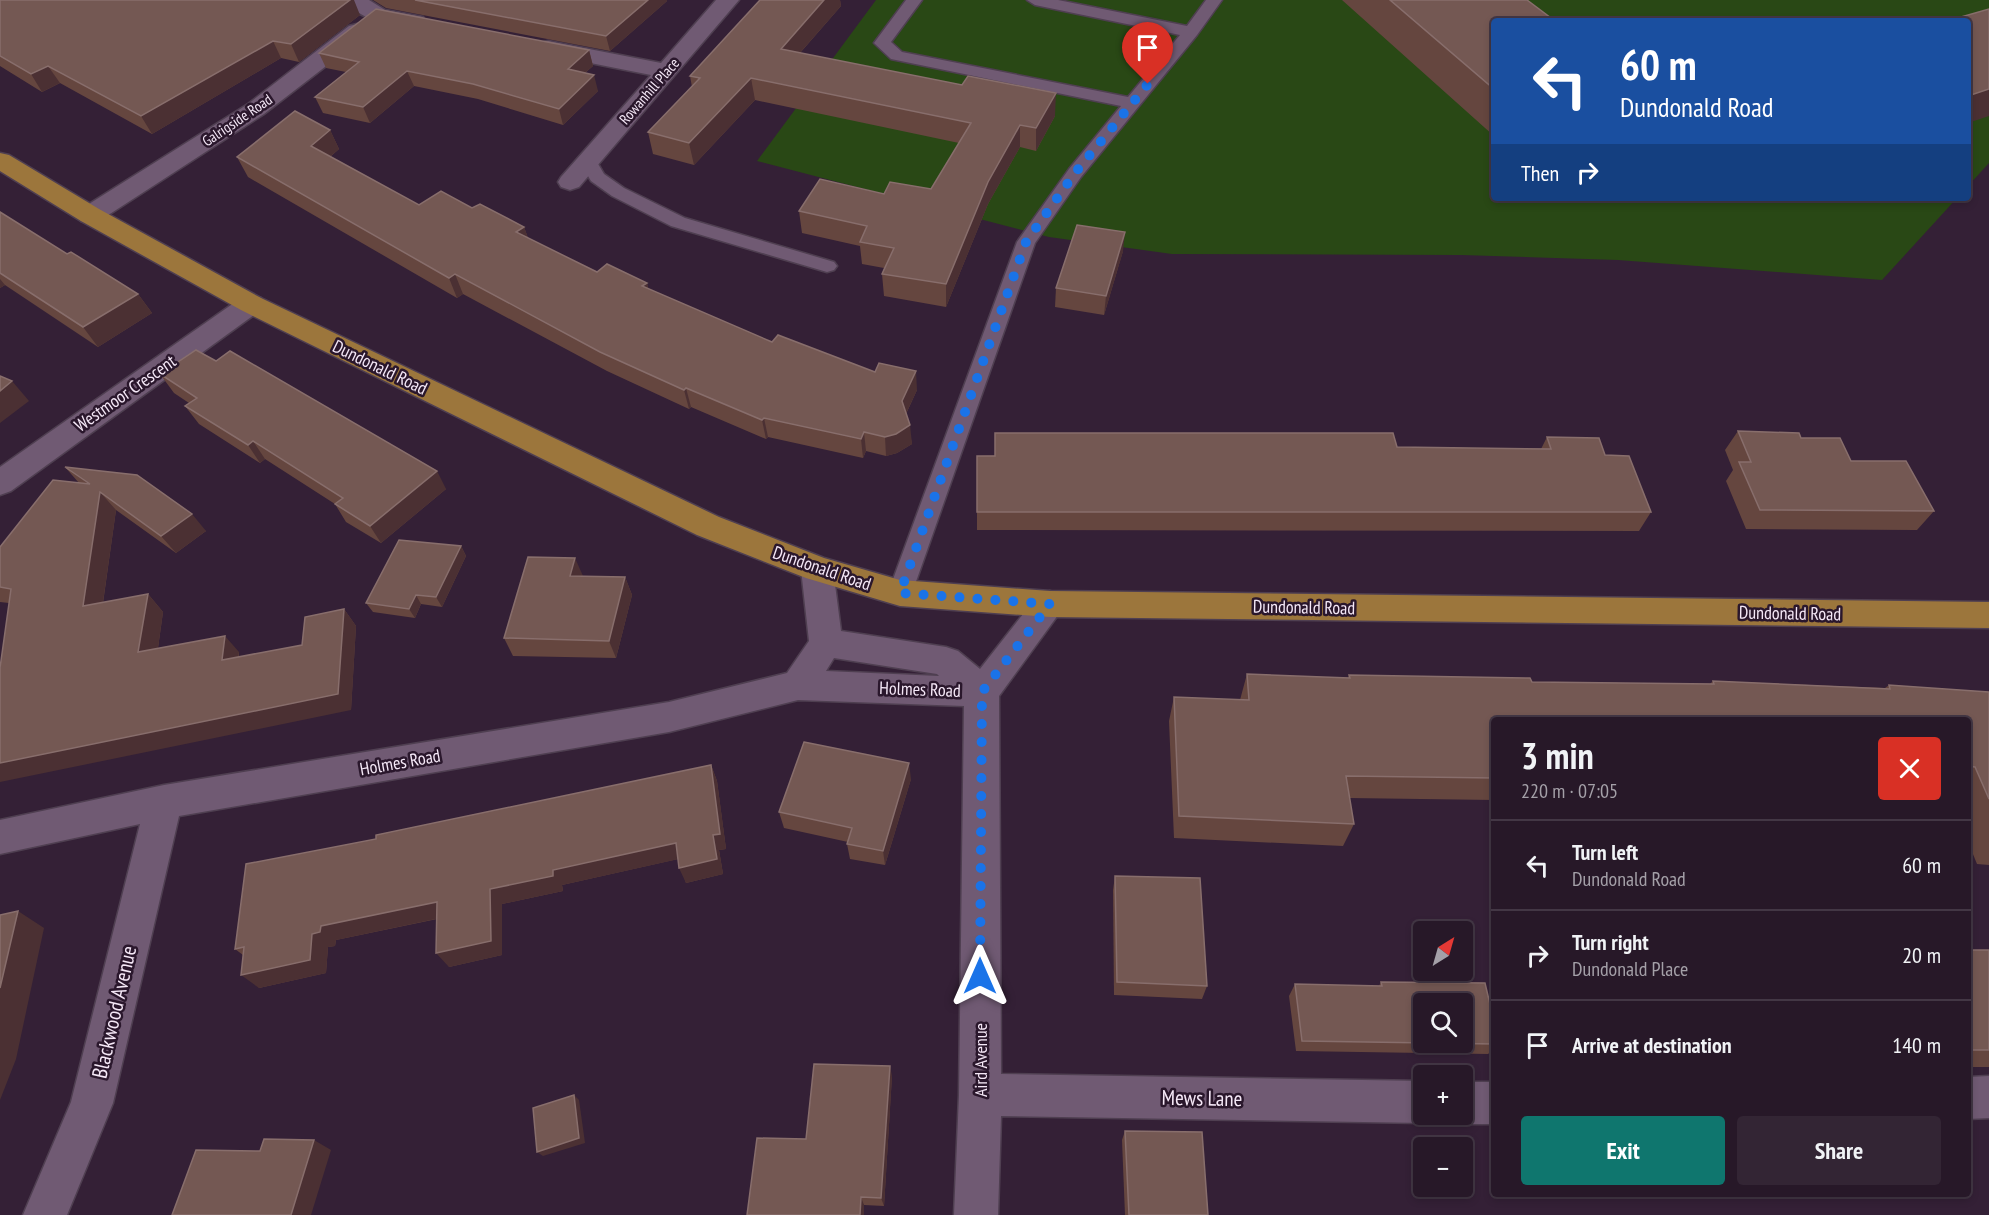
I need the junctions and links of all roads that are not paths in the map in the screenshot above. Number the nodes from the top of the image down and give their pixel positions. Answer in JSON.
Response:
{"nodes":[{"id":1,"x":354,"y":0,"type":"edge"},
{"id":2,"x":728,"y":0,"type":"edge"},
{"id":3,"x":914,"y":0,"type":"edge"},
{"id":4,"x":1035,"y":0,"type":"edge"},
{"id":5,"x":1214,"y":0,"type":"edge"},
{"id":6,"x":378,"y":15,"type":"junction"},
{"id":7,"x":436,"y":26,"type":"edge"},
{"id":8,"x":1191,"y":32,"type":"junction"},
{"id":9,"x":528,"y":44,"type":"edge"},
{"id":10,"x":667,"y":71,"type":"junction"},
{"id":11,"x":1134,"y":103,"type":"junction"},
{"id":12,"x":0,"y":160,"type":"edge"},
{"id":13,"x":588,"y":161,"type":"junction"},
{"id":14,"x":570,"y":182,"type":"dead end"},
{"id":15,"x":90,"y":215,"type":"junction"},
{"id":16,"x":827,"y":266,"type":"dead end"},
{"id":17,"x":251,"y":304,"type":"junction"},
{"id":18,"x":0,"y":483,"type":"edge"},
{"id":19,"x":818,"y":569,"type":"junction"},
{"id":20,"x":900,"y":593,"type":"junction"},
{"id":21,"x":1050,"y":604,"type":"junction"},
{"id":22,"x":1989,"y":615,"type":"edge"},
{"id":23,"x":826,"y":643,"type":"junction"},
{"id":24,"x":798,"y":685,"type":"junction"},
{"id":25,"x":982,"y":692,"type":"junction"},
{"id":26,"x":164,"y":802,"type":"junction"},
{"id":27,"x":0,"y":837,"type":"edge"},
{"id":28,"x":980,"y":1095,"type":"junction"},
{"id":29,"x":1413,"y":1102,"type":"edge"},
{"id":30,"x":1473,"y":1103,"type":"edge"},
{"id":31,"x":1491,"y":1103,"type":"edge"},
{"id":32,"x":45,"y":1215,"type":"edge"},
{"id":33,"x":976,"y":1215,"type":"edge"}],
"edges":[{"from":1,"to":6,"type":"street"},
{"from":2,"to":10,"type":"street","name":"Rowanhill Place"},
{"from":3,"to":11,"type":"lane"},
{"from":4,"to":8,"type":"lane"},
{"from":5,"to":8,"type":"lane"},
{"from":6,"to":7,"type":"street"},
{"from":6,"to":15,"type":"street","name":"Galrigside Road"},
{"from":8,"to":11,"type":"lane"},
{"from":9,"to":10,"type":"street"},
{"from":10,"to":13,"type":"street","name":"Rowanhill Place"},
{"from":11,"to":20,"type":"lane"},
{"from":12,"to":15,"type":"main road","name":"Dundonald Road"},
{"from":13,"to":14,"type":"street","name":"Rowanhill Place"},
{"from":13,"to":16,"type":"lane"},
{"from":15,"to":17,"type":"main road","name":"Dundonald Road"},
{"from":17,"to":18,"type":"street","name":"Westmoor Crescent"},
{"from":17,"to":19,"type":"main road","name":"Dundonald Road"},
{"from":19,"to":20,"type":"main road","name":"Dundonald Road"},
{"from":19,"to":23,"type":"street"},
{"from":20,"to":21,"type":"main road","name":"Dundonald Road"},
{"from":21,"to":22,"type":"main road","name":"Dundonald Road"},
{"from":21,"to":25,"type":"street"},
{"from":23,"to":24,"type":"street"},
{"from":23,"to":25,"type":"street","name":"Holmes Road"},
{"from":24,"to":25,"type":"street","name":"Holmes Road"},
{"from":24,"to":26,"type":"street","name":"Holmes Road"},
{"from":25,"to":28,"type":"street","name":"Aird Avenue"},
{"from":26,"to":27,"type":"street","name":"Holmes Road"},
{"from":26,"to":32,"type":"street","name":"Blackwood Avenue"},
{"from":28,"to":29,"type":"street","name":"Mews Lane"},
{"from":28,"to":33,"type":"street","name":"Aird Avenue"},
{"from":30,"to":31,"type":"street"}]}
